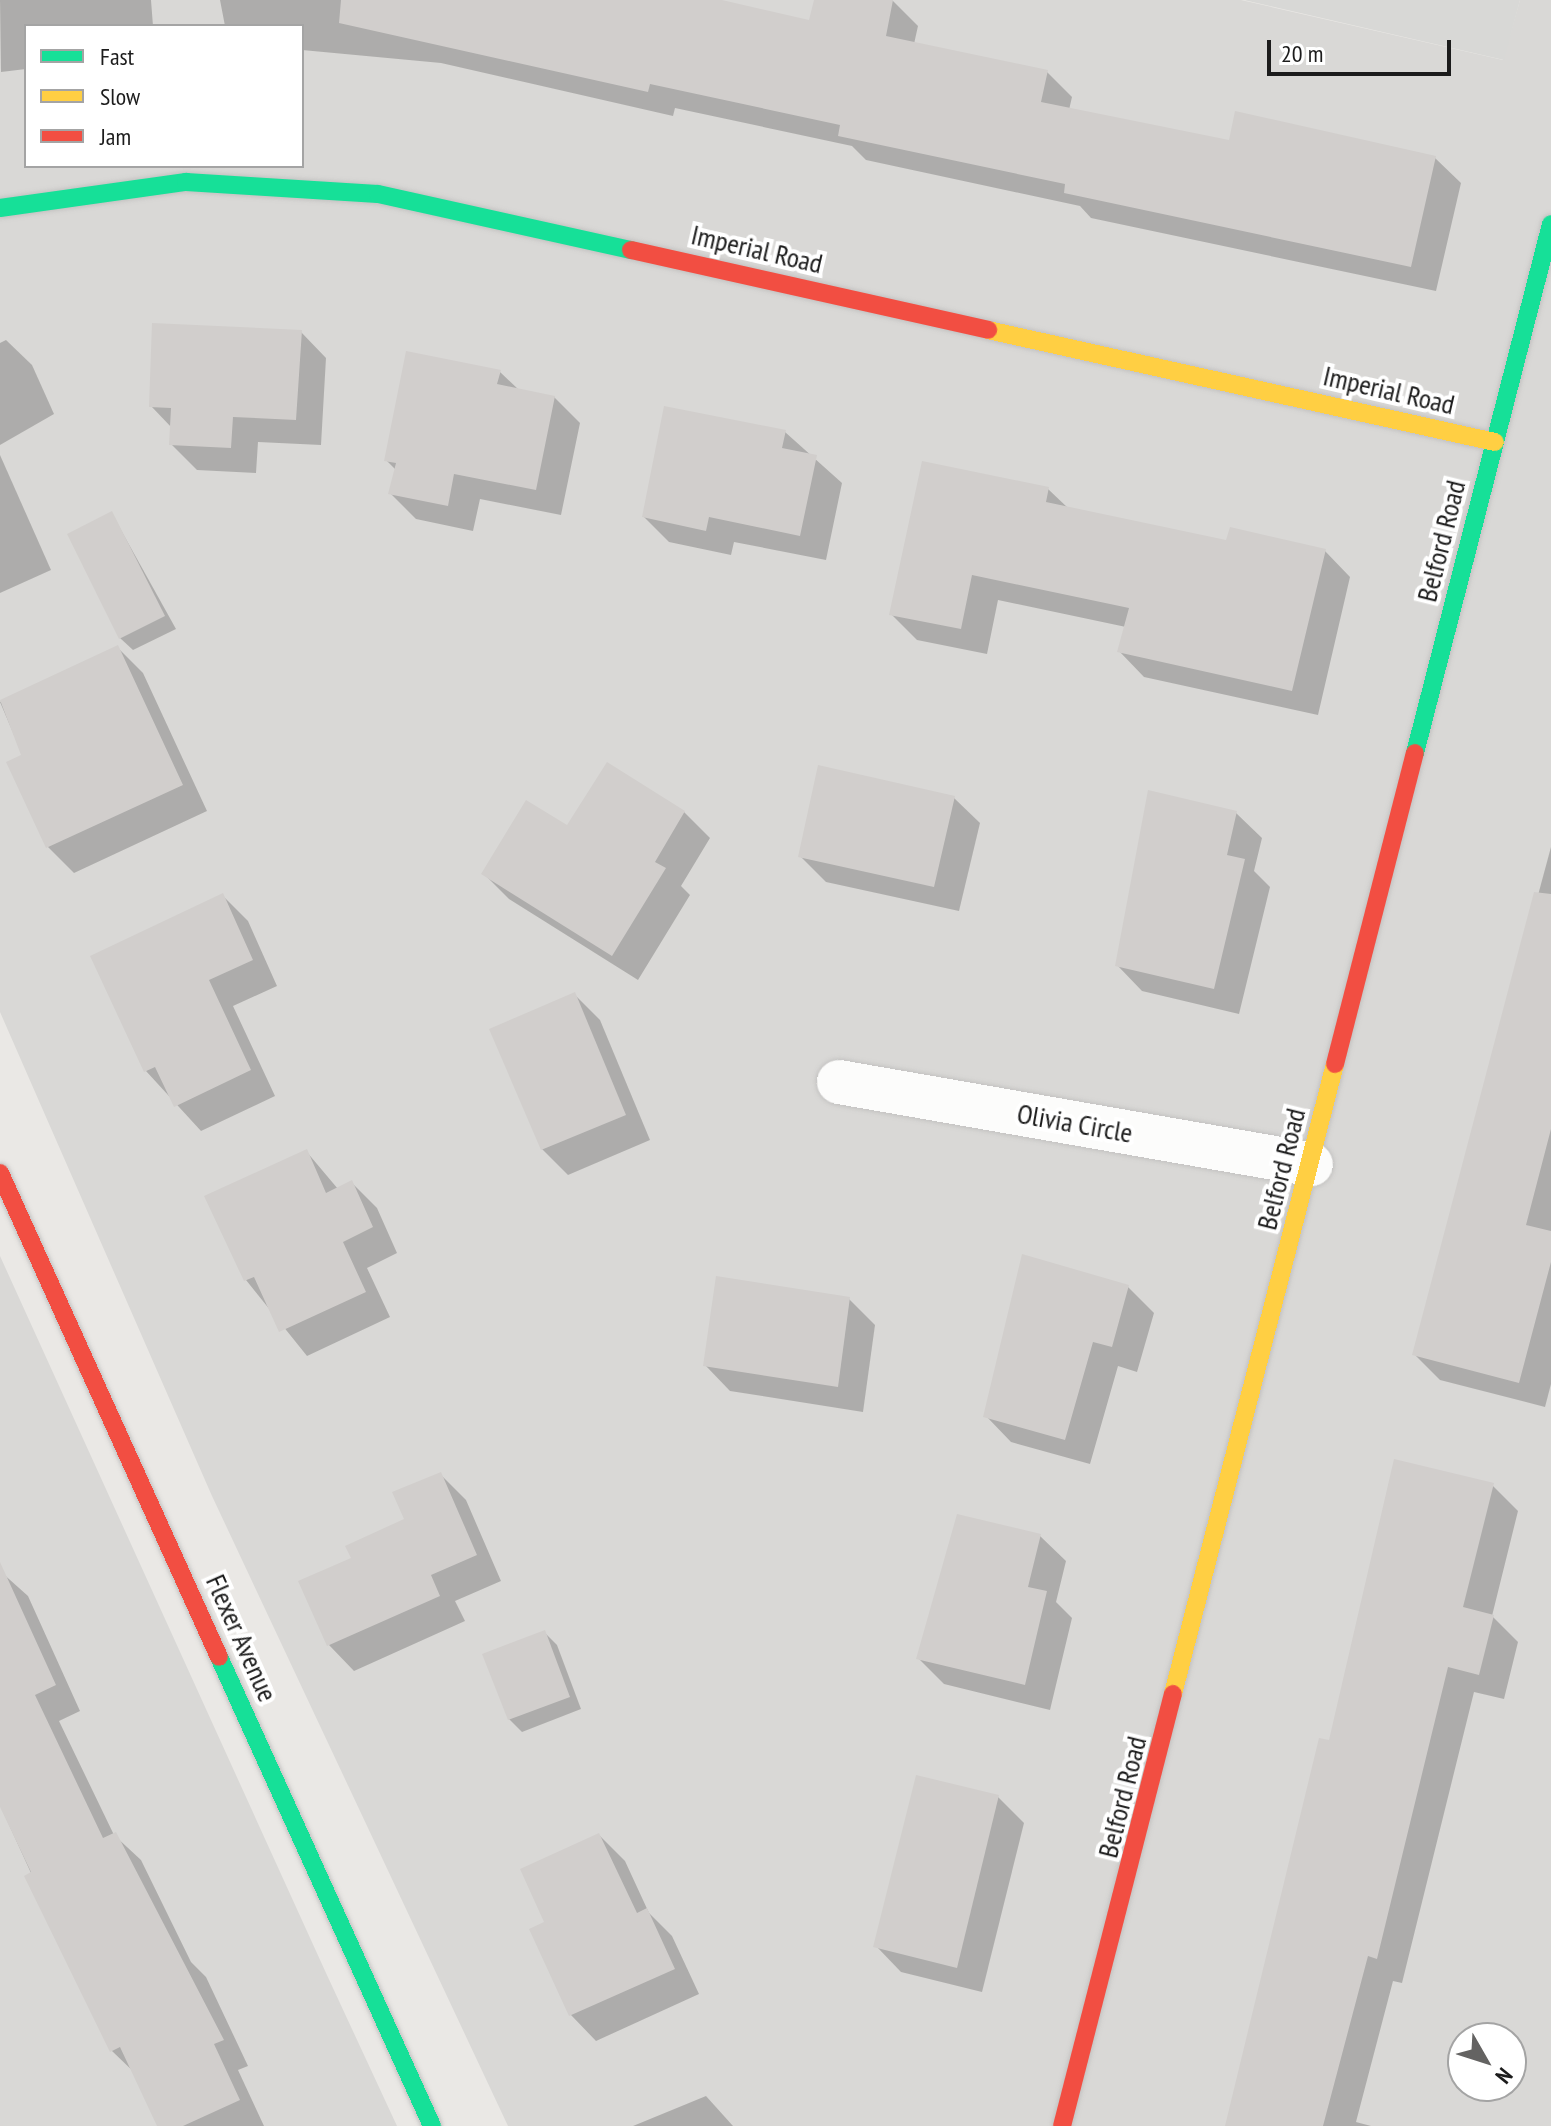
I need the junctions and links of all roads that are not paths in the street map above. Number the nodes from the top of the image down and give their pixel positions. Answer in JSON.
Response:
{"nodes":[{"id":1,"x":0,"y":208,"type":"edge"},
{"id":2,"x":1551,"y":224,"type":"edge"},
{"id":3,"x":1495,"y":442,"type":"junction"},
{"id":4,"x":839,"y":1082,"type":"dead end"},
{"id":5,"x":1311,"y":1164,"type":"junction"},
{"id":6,"x":0,"y":1173,"type":"edge"},
{"id":7,"x":432,"y":2126,"type":"edge"},
{"id":8,"x":1062,"y":2126,"type":"edge"}],
"edges":[{"from":1,"to":3,"type":"street","name":"Imperial Road"},
{"from":2,"to":3,"type":"street","name":"Belford Road"},
{"from":3,"to":5,"type":"street","name":"Belford Road"},
{"from":4,"to":5,"type":"street","name":"Olivia Circle"},
{"from":5,"to":8,"type":"street","name":"Belford Road"},
{"from":6,"to":7,"type":"street","name":"Flexer Avenue"}]}
